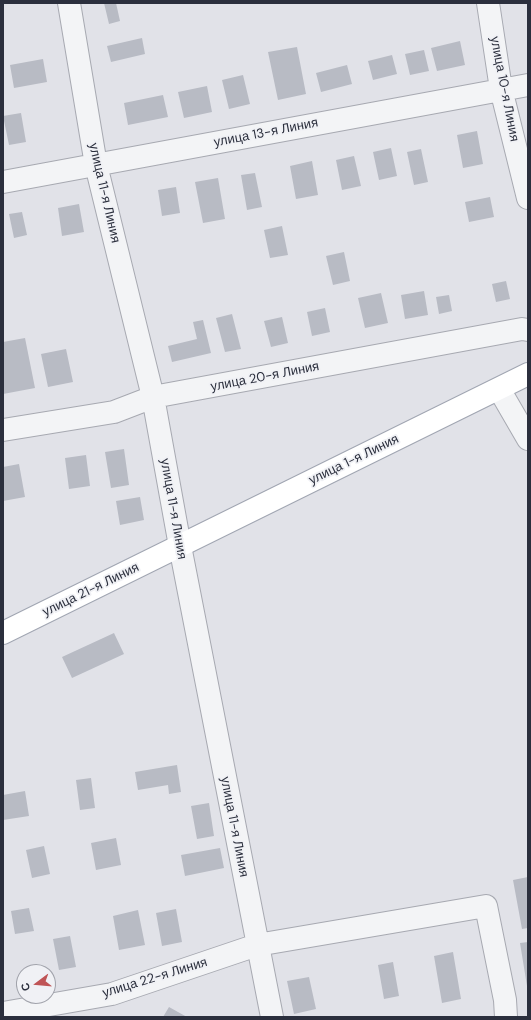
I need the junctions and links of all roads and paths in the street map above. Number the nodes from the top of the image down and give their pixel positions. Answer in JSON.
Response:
{"nodes":[{"id":1,"x":69,"y":3,"type":"edge"},
{"id":2,"x":488,"y":3,"type":"edge"},
{"id":3,"x":528,"y":85,"type":"edge"},
{"id":4,"x":501,"y":90,"type":"junction"},
{"id":5,"x":96,"y":165,"type":"junction"},
{"id":6,"x":3,"y":182,"type":"edge"},
{"id":7,"x":528,"y":198,"type":"edge"},
{"id":8,"x":528,"y":330,"type":"edge"},
{"id":9,"x":528,"y":374,"type":"edge"},
{"id":10,"x":499,"y":389,"type":"junction"},
{"id":11,"x":153,"y":398,"type":"junction"},
{"id":12,"x":3,"y":430,"type":"edge"},
{"id":13,"x":528,"y":439,"type":"edge"},
{"id":14,"x":180,"y":546,"type":"junction"},
{"id":15,"x":3,"y":633,"type":"edge"},
{"id":16,"x":257,"y":945,"type":"junction"},
{"id":17,"x":3,"y":1013,"type":"edge"},
{"id":18,"x":272,"y":1017,"type":"edge"},
{"id":19,"x":506,"y":1017,"type":"edge"}],
"edges":[{"from":1,"to":5,"type":"street","name":"улица 11-я Линия"},
{"from":2,"to":4,"type":"street","name":"улица 10-я Линия"},
{"from":3,"to":4,"type":"street","name":"улица 13-я Линия"},
{"from":4,"to":5,"type":"street","name":"улица 13-я Линия"},
{"from":4,"to":7,"type":"street","name":"улица 10-я Линия"},
{"from":5,"to":6,"type":"street","name":"улица 13-я Линия"},
{"from":5,"to":11,"type":"street","name":"улица 11-я Линия"},
{"from":8,"to":11,"type":"street","name":"улица 20-я Линия"},
{"from":9,"to":10,"type":"main road","name":"улица 1-я Линия"},
{"from":10,"to":13,"type":"street"},
{"from":10,"to":14,"type":"main road","name":"улица 1-я Линия"},
{"from":11,"to":12,"type":"street","name":"улица 20-я Линия"},
{"from":11,"to":14,"type":"street","name":"улица 11-я Линия"},
{"from":14,"to":15,"type":"main road","name":"улица 21-я Линия"},
{"from":14,"to":16,"type":"street","name":"улица 11-я Линия"},
{"from":16,"to":17,"type":"street","name":"улица 22-я Линия"},
{"from":16,"to":18,"type":"street","name":"улица 11-я Линия"},
{"from":16,"to":19,"type":"street","name":"улица 22-я Линия"}]}
